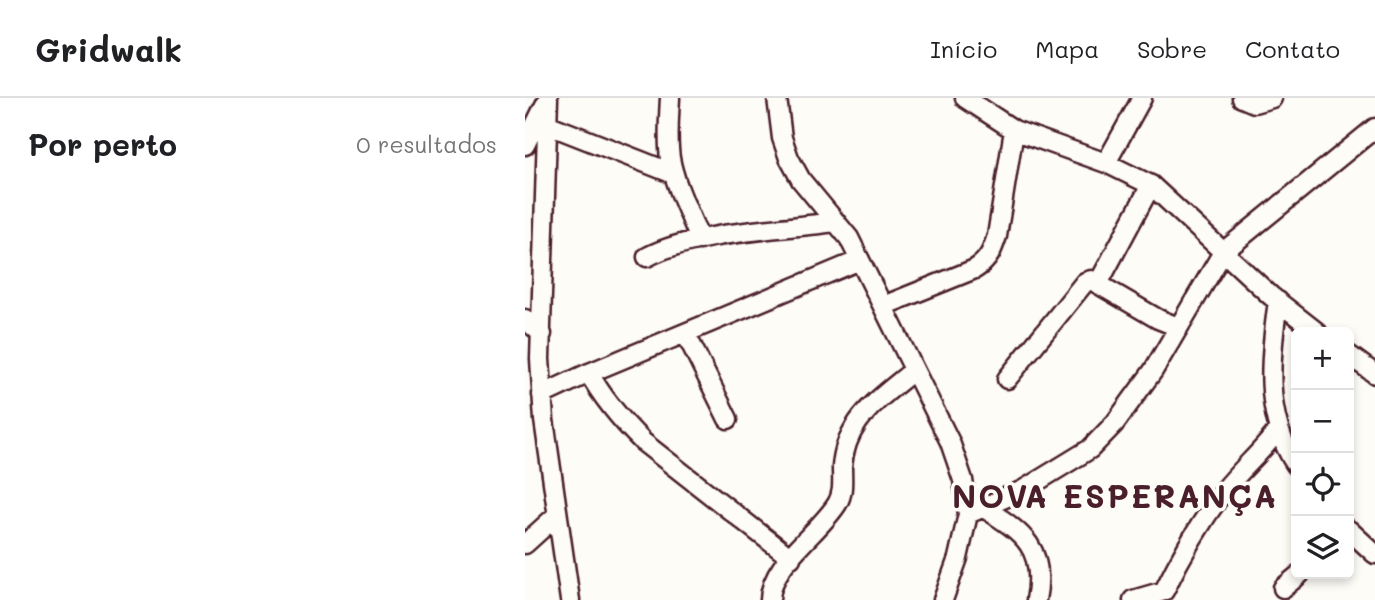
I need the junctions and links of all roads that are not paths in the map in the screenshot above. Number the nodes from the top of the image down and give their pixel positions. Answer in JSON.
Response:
{"nodes":[{"id":1,"x":670,"y":98,"type":"edge"},
{"id":2,"x":778,"y":98,"type":"edge"},
{"id":3,"x":964,"y":98,"type":"edge"},
{"id":4,"x":1142,"y":98,"type":"edge"},
{"id":5,"x":1242,"y":98,"type":"edge"},
{"id":6,"x":1272,"y":98,"type":"edge"},
{"id":7,"x":548,"y":99,"type":"edge"},
{"id":8,"x":549,"y":125,"type":"junction"},
{"id":9,"x":1375,"y":128,"type":"edge"},
{"id":10,"x":1014,"y":130,"type":"junction"},
{"id":11,"x":525,"y":145,"type":"edge"},
{"id":12,"x":1106,"y":163,"type":"junction"},
{"id":13,"x":674,"y":174,"type":"junction"},
{"id":14,"x":1151,"y":185,"type":"junction"},
{"id":15,"x":836,"y":222,"type":"junction"},
{"id":16,"x":700,"y":240,"type":"junction"},
{"id":17,"x":1223,"y":252,"type":"junction"},
{"id":18,"x":647,"y":257,"type":"dead end"},
{"id":19,"x":860,"y":260,"type":"junction"},
{"id":20,"x":1098,"y":284,"type":"junction"},
{"id":21,"x":1278,"y":301,"type":"junction"},
{"id":22,"x":883,"y":306,"type":"junction"},
{"id":23,"x":525,"y":319,"type":"edge"},
{"id":24,"x":1178,"y":327,"type":"junction"},
{"id":25,"x":1311,"y":327,"type":"edge"},
{"id":26,"x":542,"y":334,"type":"junction"},
{"id":27,"x":686,"y":334,"type":"junction"},
{"id":28,"x":1354,"y":358,"type":"edge"},
{"id":29,"x":540,"y":359,"type":"junction"},
{"id":30,"x":914,"y":370,"type":"junction"},
{"id":31,"x":525,"y":373,"type":"edge"},
{"id":32,"x":589,"y":373,"type":"junction"},
{"id":33,"x":1375,"y":373,"type":"edge"},
{"id":34,"x":1007,"y":379,"type":"dead end"},
{"id":35,"x":542,"y":395,"type":"junction"},
{"id":36,"x":728,"y":419,"type":"dead end"},
{"id":37,"x":1278,"y":430,"type":"junction"},
{"id":38,"x":1291,"y":455,"type":"edge"},
{"id":39,"x":976,"y":511,"type":"junction"},
{"id":40,"x":557,"y":515,"type":"junction"},
{"id":41,"x":1354,"y":535,"type":"edge"},
{"id":42,"x":525,"y":544,"type":"edge"},
{"id":43,"x":1375,"y":554,"type":"edge"},
{"id":44,"x":791,"y":558,"type":"junction"},
{"id":45,"x":1294,"y":579,"type":"edge"},
{"id":46,"x":1283,"y":588,"type":"dead end"},
{"id":47,"x":1168,"y":596,"type":"edge"},
{"id":48,"x":570,"y":600,"type":"edge"},
{"id":49,"x":770,"y":600,"type":"edge"},
{"id":50,"x":943,"y":600,"type":"edge"},
{"id":51,"x":1036,"y":600,"type":"edge"},
{"id":52,"x":1133,"y":600,"type":"edge"}],
"edges":[{"from":1,"to":13,"type":"street"},
{"from":2,"to":15,"type":"street"},
{"from":3,"to":10,"type":"street"},
{"from":4,"to":12,"type":"street"},
{"from":5,"to":6,"type":"street"},
{"from":7,"to":8,"type":"street"},
{"from":7,"to":11,"type":"street"},
{"from":8,"to":13,"type":"street"},
{"from":8,"to":26,"type":"street"},
{"from":9,"to":17,"type":"street"},
{"from":10,"to":12,"type":"street"},
{"from":10,"to":22,"type":"street"},
{"from":12,"to":14,"type":"street"},
{"from":13,"to":16,"type":"street"},
{"from":14,"to":17,"type":"street"},
{"from":14,"to":20,"type":"street"},
{"from":15,"to":16,"type":"street"},
{"from":15,"to":19,"type":"street"},
{"from":16,"to":18,"type":"street"},
{"from":17,"to":21,"type":"street"},
{"from":17,"to":24,"type":"street"},
{"from":19,"to":22,"type":"street"},
{"from":19,"to":27,"type":"street"},
{"from":20,"to":24,"type":"street"},
{"from":20,"to":34,"type":"street"},
{"from":21,"to":25,"type":"street"},
{"from":21,"to":37,"type":"street"},
{"from":22,"to":30,"type":"street"},
{"from":23,"to":26,"type":"street"},
{"from":24,"to":39,"type":"street"},
{"from":26,"to":29,"type":"street"},
{"from":27,"to":32,"type":"street"},
{"from":27,"to":36,"type":"street"},
{"from":28,"to":33,"type":"street"},
{"from":29,"to":31,"type":"street"},
{"from":29,"to":35,"type":"street"},
{"from":30,"to":39,"type":"street"},
{"from":30,"to":44,"type":"street"},
{"from":32,"to":35,"type":"street"},
{"from":32,"to":44,"type":"street"},
{"from":35,"to":40,"type":"street"},
{"from":37,"to":38,"type":"street"},
{"from":37,"to":47,"type":"street"},
{"from":39,"to":50,"type":"street"},
{"from":39,"to":51,"type":"street"},
{"from":40,"to":42,"type":"street"},
{"from":40,"to":48,"type":"street"},
{"from":41,"to":43,"type":"street"},
{"from":44,"to":49,"type":"street"},
{"from":45,"to":46,"type":"street"},
{"from":47,"to":52,"type":"street"}]}
